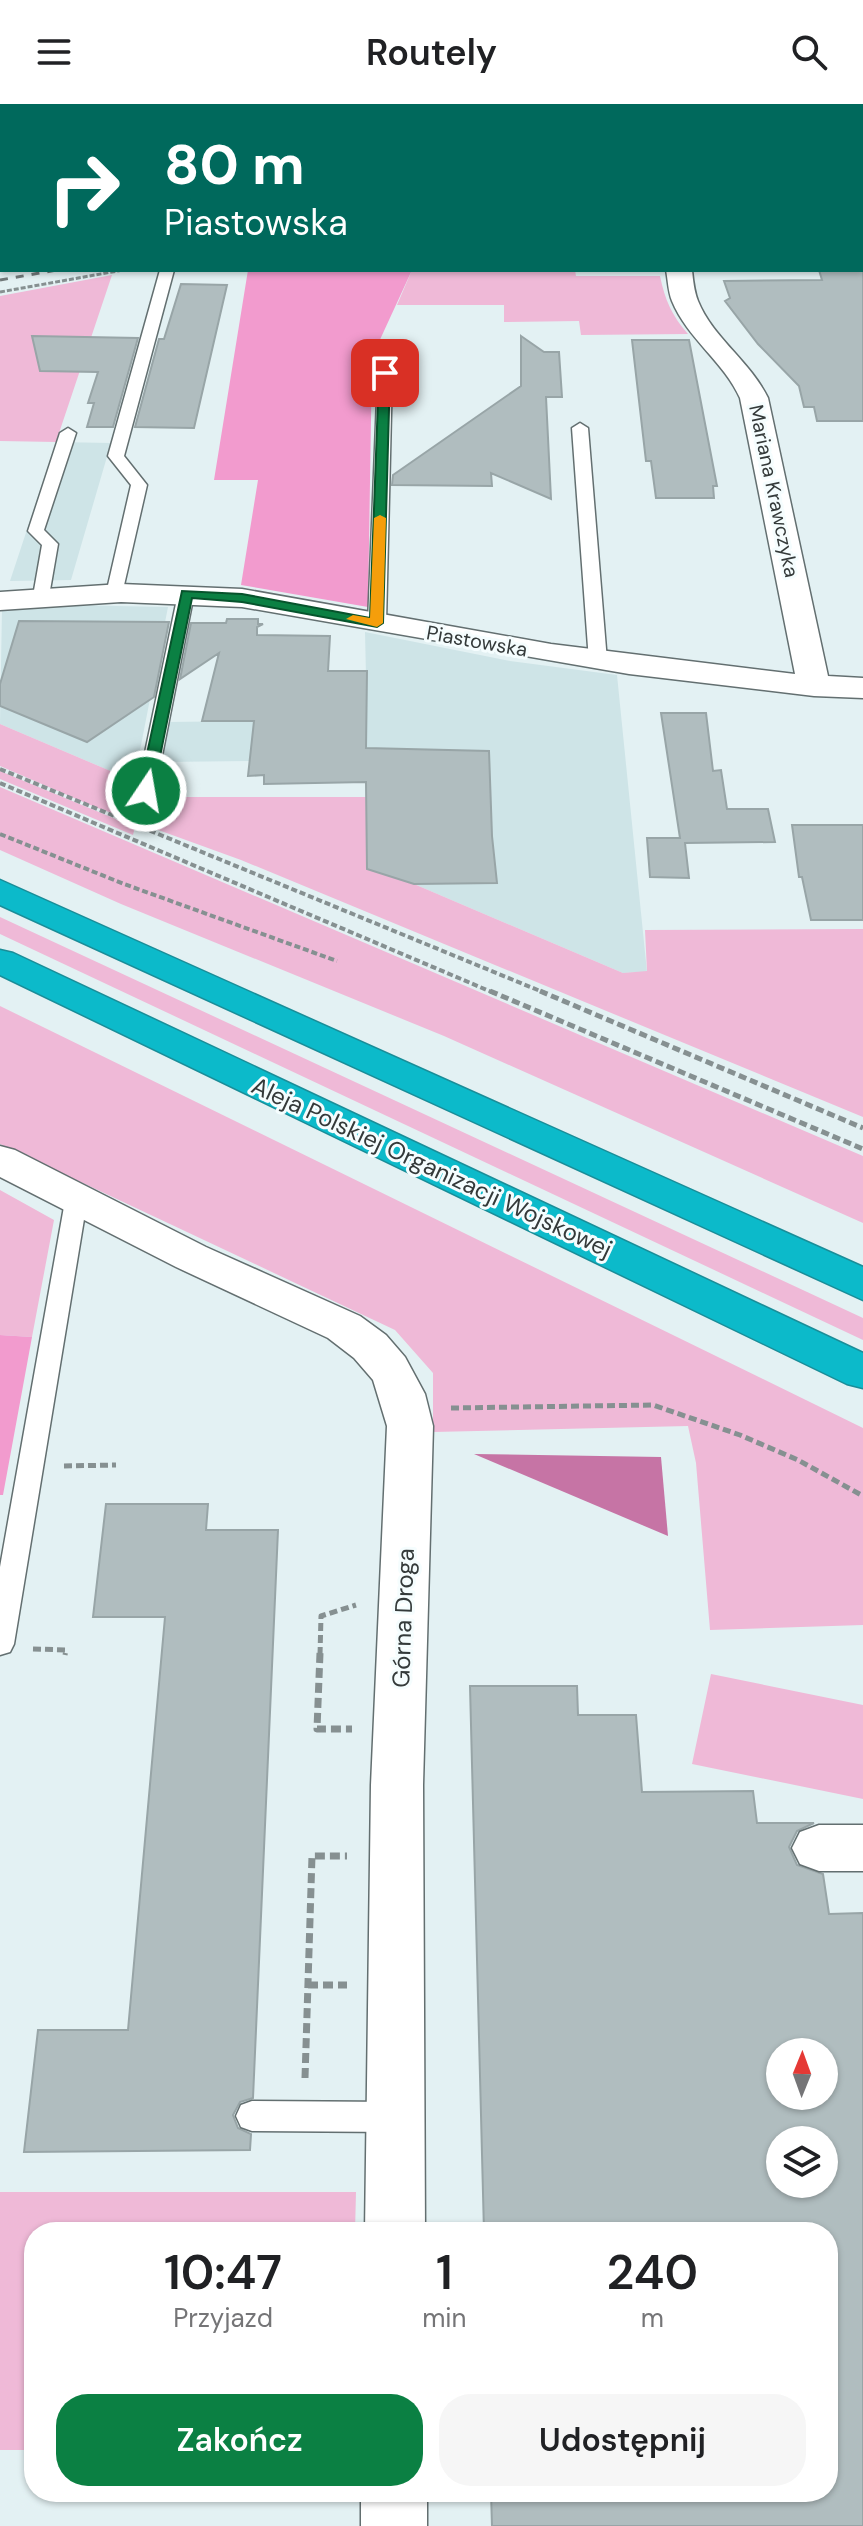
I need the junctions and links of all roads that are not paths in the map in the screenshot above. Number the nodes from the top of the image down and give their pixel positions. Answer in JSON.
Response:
{"nodes":[{"id":1,"x":166,"y":272,"type":"edge"},
{"id":2,"x":679,"y":272,"type":"edge"},
{"id":3,"x":385,"y":373,"type":"dead end"},
{"id":4,"x":580,"y":428,"type":"dead end"},
{"id":5,"x":68,"y":433,"type":"dead end"},
{"id":6,"x":103,"y":594,"type":"junction"},
{"id":7,"x":186,"y":594,"type":"junction"},
{"id":8,"x":41,"y":596,"type":"junction"},
{"id":9,"x":0,"y":601,"type":"edge"},
{"id":10,"x":377,"y":623,"type":"junction"},
{"id":11,"x":598,"y":661,"type":"junction"},
{"id":12,"x":814,"y":686,"type":"junction"},
{"id":13,"x":863,"y":688,"type":"edge"},
{"id":14,"x":146,"y":791,"type":"dead end"},
{"id":15,"x":0,"y":891,"type":"edge"},
{"id":16,"x":0,"y":961,"type":"edge"},
{"id":17,"x":0,"y":1160,"type":"edge"},
{"id":18,"x":76,"y":1201,"type":"junction"},
{"id":19,"x":863,"y":1285,"type":"edge"},
{"id":20,"x":863,"y":1372,"type":"edge"},
{"id":21,"x":0,"y":1644,"type":"edge"},
{"id":22,"x":252,"y":2116,"type":"dead end"},
{"id":23,"x":396,"y":2117,"type":"junction"},
{"id":24,"x":395,"y":2222,"type":"edge"},
{"id":25,"x":394,"y":2502,"type":"edge"},
{"id":26,"x":394,"y":2526,"type":"edge"}],
"edges":[{"from":1,"to":6,"type":"lane"},
{"from":2,"to":12,"type":"street","name":"Mariana Krawczyka"},
{"from":3,"to":10,"type":"lane"},
{"from":4,"to":11,"type":"lane"},
{"from":5,"to":8,"type":"lane"},
{"from":6,"to":7,"type":"street","name":"Piastowska"},
{"from":6,"to":8,"type":"street","name":"Piastowska"},
{"from":7,"to":10,"type":"street","name":"Piastowska"},
{"from":7,"to":14,"type":"lane"},
{"from":8,"to":9,"type":"street","name":"Piastowska"},
{"from":10,"to":11,"type":"street","name":"Piastowska"},
{"from":11,"to":12,"type":"street","name":"Piastowska"},
{"from":12,"to":13,"type":"street","name":"Piastowska"},
{"from":15,"to":19,"type":"highway"},
{"from":16,"to":20,"type":"highway","name":"Aleja Polskiej Organizacji Wojskowej"},
{"from":17,"to":18,"type":"street","name":"Górna Droga"},
{"from":18,"to":21,"type":"lane"},
{"from":18,"to":23,"type":"street","name":"Górna Droga"},
{"from":22,"to":23,"type":"lane"},
{"from":23,"to":24,"type":"street","name":"Górna Droga"},
{"from":25,"to":26,"type":"street"}]}
